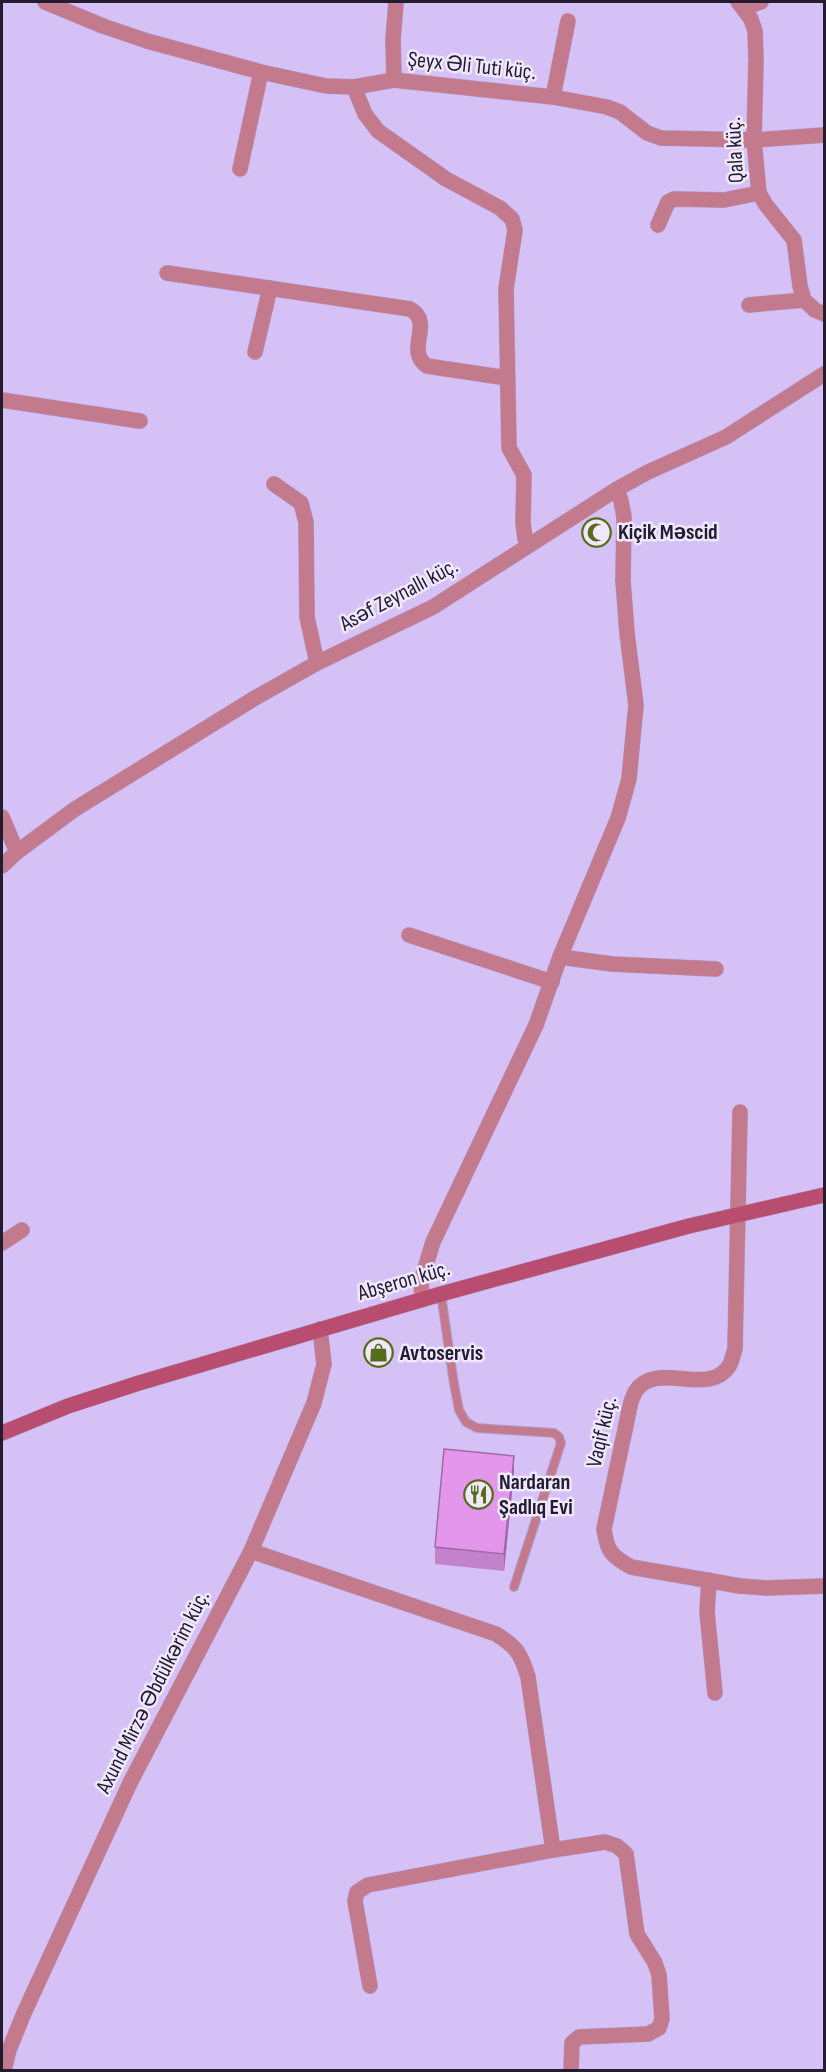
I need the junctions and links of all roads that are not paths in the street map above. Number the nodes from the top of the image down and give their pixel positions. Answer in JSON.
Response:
{"nodes":[{"id":1,"x":45,"y":2,"type":"edge"},
{"id":2,"x":396,"y":2,"type":"edge"},
{"id":3,"x":761,"y":2,"type":"edge"},
{"id":4,"x":741,"y":5,"type":"edge"},
{"id":5,"x":568,"y":21,"type":"dead end"},
{"id":6,"x":261,"y":72,"type":"junction"},
{"id":7,"x":394,"y":80,"type":"junction"},
{"id":8,"x":354,"y":87,"type":"junction"},
{"id":9,"x":553,"y":97,"type":"junction"},
{"id":10,"x":825,"y":135,"type":"edge"},
{"id":11,"x":754,"y":140,"type":"junction"},
{"id":12,"x":240,"y":169,"type":"dead end"},
{"id":13,"x":759,"y":193,"type":"junction"},
{"id":14,"x":658,"y":225,"type":"dead end"},
{"id":15,"x":167,"y":273,"type":"dead end"},
{"id":16,"x":270,"y":288,"type":"junction"},
{"id":17,"x":804,"y":300,"type":"junction"},
{"id":18,"x":749,"y":305,"type":"dead end"},
{"id":19,"x":825,"y":314,"type":"edge"},
{"id":20,"x":255,"y":352,"type":"dead end"},
{"id":21,"x":825,"y":374,"type":"edge"},
{"id":22,"x":507,"y":378,"type":"junction"},
{"id":23,"x":2,"y":400,"type":"edge"},
{"id":24,"x":140,"y":422,"type":"dead end"},
{"id":25,"x":274,"y":484,"type":"dead end"},
{"id":26,"x":616,"y":489,"type":"junction"},
{"id":27,"x":529,"y":545,"type":"junction"},
{"id":28,"x":316,"y":663,"type":"junction"},
{"id":29,"x":2,"y":817,"type":"edge"},
{"id":30,"x":17,"y":852,"type":"junction"},
{"id":31,"x":2,"y":866,"type":"edge"},
{"id":32,"x":410,"y":935,"type":"dead end"},
{"id":33,"x":560,"y":957,"type":"junction"},
{"id":34,"x":716,"y":969,"type":"dead end"},
{"id":35,"x":552,"y":982,"type":"junction"},
{"id":36,"x":740,"y":1112,"type":"dead end"},
{"id":37,"x":825,"y":1195,"type":"edge"},
{"id":38,"x":739,"y":1214,"type":"junction"},
{"id":39,"x":22,"y":1230,"type":"dead end"},
{"id":40,"x":2,"y":1243,"type":"edge"},
{"id":41,"x":441,"y":1294,"type":"junction"},
{"id":42,"x":422,"y":1299,"type":"junction"},
{"id":43,"x":320,"y":1329,"type":"junction"},
{"id":44,"x":2,"y":1433,"type":"edge"},
{"id":45,"x":251,"y":1551,"type":"junction"},
{"id":46,"x":709,"y":1580,"type":"junction"},
{"id":47,"x":825,"y":1586,"type":"edge"},
{"id":48,"x":514,"y":1587,"type":"dead end"},
{"id":49,"x":716,"y":1693,"type":"dead end"},
{"id":50,"x":553,"y":1850,"type":"junction"},
{"id":51,"x":370,"y":1986,"type":"dead end"},
{"id":52,"x":5,"y":2049,"type":"edge"},
{"id":53,"x":4,"y":2070,"type":"edge"},
{"id":54,"x":571,"y":2070,"type":"edge"}],
"edges":[{"from":1,"to":6,"type":"street","name":"Şeyx Əli Tuti küç."},
{"from":2,"to":7,"type":"street"},
{"from":3,"to":4,"type":"street"},
{"from":4,"to":11,"type":"street","name":"Qala küç."},
{"from":5,"to":9,"type":"street"},
{"from":6,"to":8,"type":"street","name":"Şeyx Əli Tuti küç."},
{"from":6,"to":12,"type":"street"},
{"from":7,"to":8,"type":"street","name":"Şeyx Əli Tuti küç."},
{"from":7,"to":9,"type":"street","name":"Şeyx Əli Tuti küç."},
{"from":8,"to":22,"type":"street"},
{"from":9,"to":11,"type":"street","name":"Şeyx Əli Tuti küç."},
{"from":10,"to":11,"type":"street","name":"Şeyx Əli Tuti küç."},
{"from":11,"to":13,"type":"street","name":"Qala küç."},
{"from":13,"to":14,"type":"street"},
{"from":13,"to":17,"type":"street","name":"Qala küç."},
{"from":15,"to":16,"type":"street"},
{"from":16,"to":20,"type":"street"},
{"from":16,"to":22,"type":"street"},
{"from":17,"to":18,"type":"street"},
{"from":17,"to":19,"type":"street"},
{"from":21,"to":26,"type":"street","name":"Asəf Zeynallı küç."},
{"from":22,"to":27,"type":"street"},
{"from":23,"to":24,"type":"street"},
{"from":25,"to":28,"type":"street"},
{"from":26,"to":27,"type":"street","name":"Asəf Zeynallı küç."},
{"from":26,"to":33,"type":"street"},
{"from":27,"to":28,"type":"street","name":"Asəf Zeynallı küç."},
{"from":28,"to":30,"type":"street","name":"Asəf Zeynallı küç."},
{"from":29,"to":30,"type":"street"},
{"from":30,"to":31,"type":"street","name":"Asəf Zeynallı küç."},
{"from":32,"to":35,"type":"street"},
{"from":33,"to":34,"type":"street"},
{"from":33,"to":35,"type":"street"},
{"from":35,"to":42,"type":"street"},
{"from":36,"to":38,"type":"street","name":"Vaqif küç."},
{"from":37,"to":38,"type":"main road","name":"Abşeron küç."},
{"from":38,"to":41,"type":"main road","name":"Abşeron küç."},
{"from":38,"to":46,"type":"street","name":"Vaqif küç."},
{"from":39,"to":40,"type":"street"},
{"from":41,"to":42,"type":"main road","name":"Abşeron küç."},
{"from":41,"to":48,"type":"lane"},
{"from":42,"to":43,"type":"main road","name":"Abşeron küç."},
{"from":43,"to":44,"type":"main road","name":"Abşeron küç."},
{"from":43,"to":45,"type":"street","name":"Axund Mirzə Əbdülkərim küç."},
{"from":45,"to":50,"type":"street"},
{"from":45,"to":52,"type":"street","name":"Axund Mirzə Əbdülkərim küç."},
{"from":46,"to":47,"type":"street","name":"Vaqif küç."},
{"from":46,"to":49,"type":"street"},
{"from":50,"to":51,"type":"street"},
{"from":50,"to":54,"type":"street"},
{"from":52,"to":53,"type":"street","name":"Axund Mirzə Əbdülkərim küç."}]}
